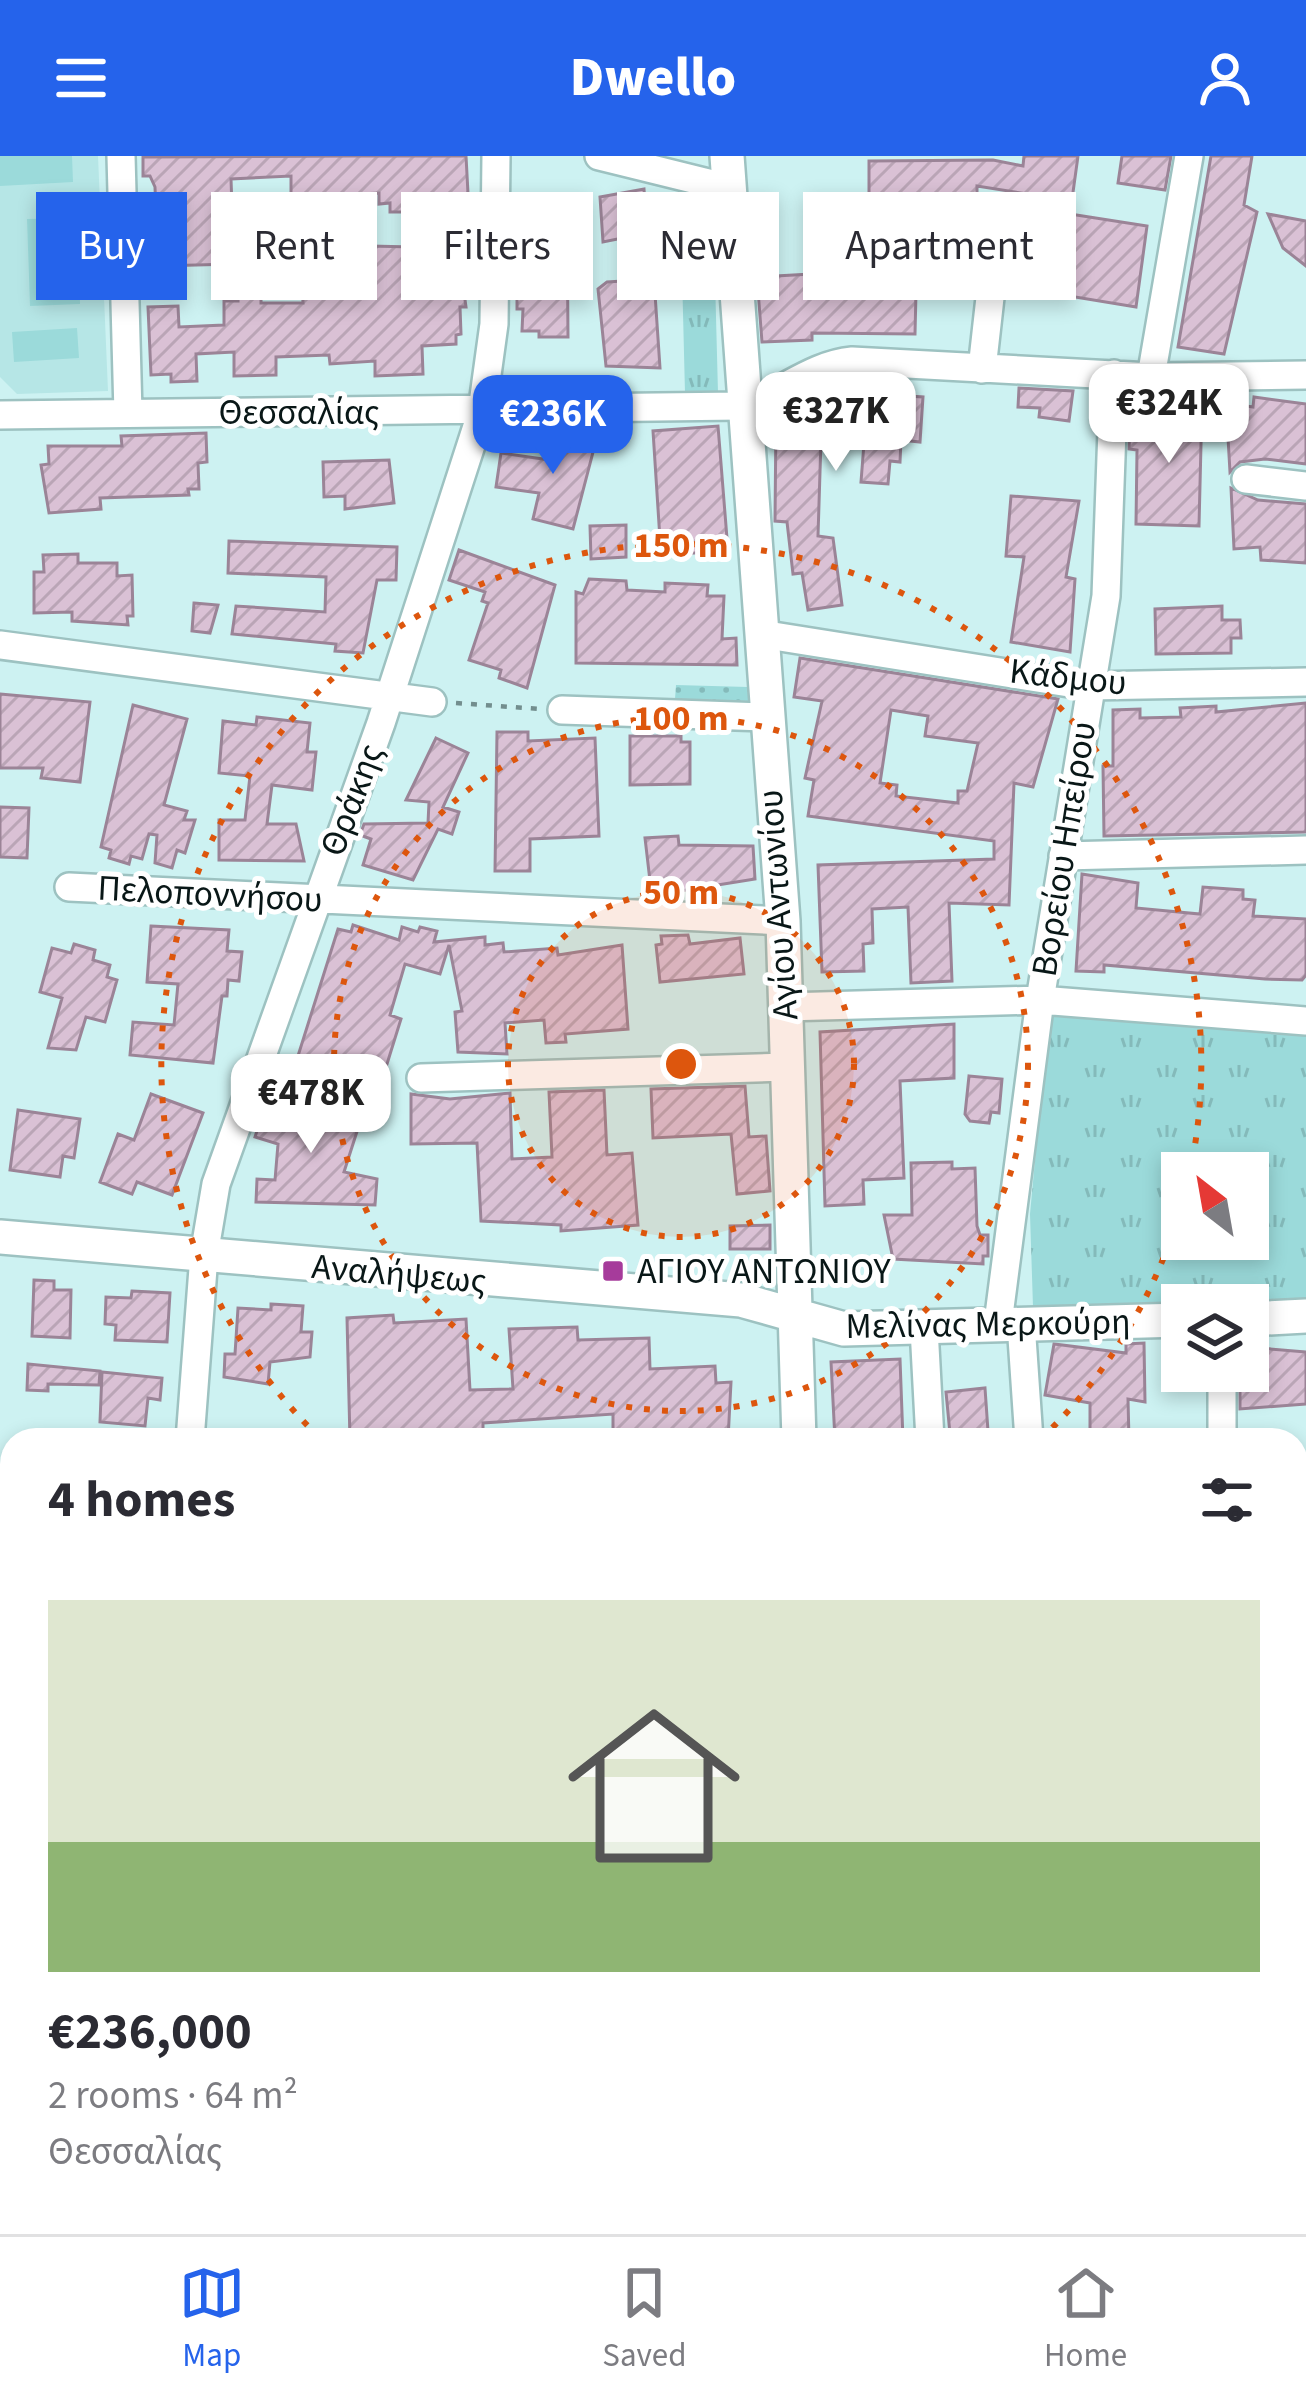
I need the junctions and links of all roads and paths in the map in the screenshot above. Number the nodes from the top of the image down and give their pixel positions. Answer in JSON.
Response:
{"nodes":[{"id":1,"x":121,"y":156,"type":"edge"},
{"id":2,"x":496,"y":156,"type":"edge"},
{"id":3,"x":599,"y":156,"type":"edge"},
{"id":4,"x":1190,"y":156,"type":"edge"},
{"id":5,"x":728,"y":172,"type":"edge"},
{"id":6,"x":990,"y":300,"type":"edge"},
{"id":7,"x":982,"y":369,"type":"junction"},
{"id":8,"x":1114,"y":374,"type":"junction"},
{"id":9,"x":1306,"y":375,"type":"edge"},
{"id":10,"x":1151,"y":377,"type":"junction"},
{"id":11,"x":742,"y":406,"type":"junction"},
{"id":12,"x":482,"y":411,"type":"junction"},
{"id":13,"x":128,"y":413,"type":"junction"},
{"id":14,"x":0,"y":415,"type":"edge"},
{"id":15,"x":1246,"y":479,"type":"dead end"},
{"id":16,"x":1306,"y":486,"type":"edge"},
{"id":17,"x":761,"y":634,"type":"junction"},
{"id":18,"x":0,"y":645,"type":"edge"},
{"id":19,"x":1306,"y":682,"type":"edge"},
{"id":20,"x":1088,"y":686,"type":"junction"},
{"id":21,"x":390,"y":696,"type":"junction"},
{"id":22,"x":432,"y":702,"type":"joint"},
{"id":23,"x":562,"y":710,"type":"joint"},
{"id":24,"x":765,"y":717,"type":"junction"},
{"id":25,"x":1306,"y":850,"type":"edge"},
{"id":26,"x":1063,"y":856,"type":"junction"},
{"id":27,"x":69,"y":887,"type":"dead end"},
{"id":28,"x":315,"y":899,"type":"junction"},
{"id":29,"x":783,"y":921,"type":"junction"},
{"id":30,"x":1040,"y":1000,"type":"junction"},
{"id":31,"x":785,"y":1007,"type":"junction"},
{"id":32,"x":1306,"y":1021,"type":"edge"},
{"id":33,"x":788,"y":1067,"type":"junction"},
{"id":34,"x":252,"y":1076,"type":"junction"},
{"id":35,"x":421,"y":1078,"type":"dead end"},
{"id":36,"x":355,"y":1110,"type":"dead end"},
{"id":37,"x":0,"y":1237,"type":"edge"},
{"id":38,"x":204,"y":1256,"type":"junction"},
{"id":39,"x":796,"y":1316,"type":"junction"},
{"id":40,"x":1306,"y":1316,"type":"edge"},
{"id":41,"x":1269,"y":1317,"type":"edge"},
{"id":42,"x":1161,"y":1321,"type":"edge"},
{"id":43,"x":1009,"y":1323,"type":"junction"},
{"id":44,"x":924,"y":1328,"type":"junction"},
{"id":45,"x":1222,"y":1392,"type":"edge"},
{"id":46,"x":191,"y":1428,"type":"edge"},
{"id":47,"x":800,"y":1428,"type":"edge"},
{"id":48,"x":929,"y":1428,"type":"edge"},
{"id":49,"x":1027,"y":1428,"type":"edge"},
{"id":50,"x":1222,"y":1428,"type":"edge"}],
"edges":[{"from":1,"to":13,"type":"street"},
{"from":2,"to":12,"type":"street","name":"Θράκης"},
{"from":3,"to":5,"type":"street"},
{"from":4,"to":10,"type":"street"},
{"from":5,"to":11,"type":"street","name":"Αγίου Αντωνίου"},
{"from":6,"to":7,"type":"street"},
{"from":7,"to":8,"type":"street"},
{"from":7,"to":11,"type":"street"},
{"from":8,"to":10,"type":"street"},
{"from":8,"to":20,"type":"street","name":"Βορείου Ηπείρου"},
{"from":9,"to":10,"type":"street"},
{"from":11,"to":12,"type":"street","name":"Θεσσαλίας"},
{"from":11,"to":17,"type":"street","name":"Αγίου Αντωνίου"},
{"from":12,"to":13,"type":"street","name":"Θεσσαλίας"},
{"from":12,"to":21,"type":"street","name":"Θράκης"},
{"from":13,"to":14,"type":"street","name":"Θεσσαλίας"},
{"from":15,"to":16,"type":"street"},
{"from":17,"to":20,"type":"street","name":"Κάδμου"},
{"from":17,"to":24,"type":"street","name":"Αγίου Αντωνίου"},
{"from":18,"to":21,"type":"street"},
{"from":19,"to":20,"type":"street","name":"Κάδμου"},
{"from":20,"to":26,"type":"street","name":"Βορείου Ηπείρου"},
{"from":21,"to":22,"type":"street"},
{"from":21,"to":28,"type":"street","name":"Θράκης"},
{"from":22,"to":23,"type":"path"},
{"from":23,"to":24,"type":"street"},
{"from":24,"to":29,"type":"street","name":"Αγίου Αντωνίου"},
{"from":25,"to":26,"type":"street"},
{"from":26,"to":30,"type":"street","name":"Βορείου Ηπείρου"},
{"from":27,"to":28,"type":"street","name":"Πελοποννήσου"},
{"from":28,"to":29,"type":"street","name":"Πελοποννήσου"},
{"from":28,"to":34,"type":"street","name":"Θράκης"},
{"from":29,"to":31,"type":"street","name":"Αγίου Αντωνίου"},
{"from":30,"to":31,"type":"street"},
{"from":30,"to":32,"type":"street"},
{"from":30,"to":43,"type":"street","name":"Βορείου Ηπείρου"},
{"from":31,"to":33,"type":"street","name":"Αγίου Αντωνίου"},
{"from":33,"to":35,"type":"street"},
{"from":33,"to":39,"type":"street","name":"Αγίου Αντωνίου"},
{"from":34,"to":36,"type":"lane"},
{"from":34,"to":38,"type":"street","name":"Θράκης"},
{"from":37,"to":38,"type":"street","name":"Αναλήψεως"},
{"from":38,"to":39,"type":"street","name":"Αναλήψεως"},
{"from":38,"to":46,"type":"street","name":"Θράκης"},
{"from":39,"to":44,"type":"street","name":"Μελίνας Μερκούρη"},
{"from":39,"to":47,"type":"street","name":"Αγίου Αντωνίου"},
{"from":40,"to":41,"type":"street"},
{"from":42,"to":43,"type":"street","name":"Μελίνας Μερκούρη"},
{"from":43,"to":44,"type":"street","name":"Μελίνας Μερκούρη"},
{"from":43,"to":49,"type":"street","name":"Βορείου Ηπείρου"},
{"from":44,"to":48,"type":"street"},
{"from":45,"to":50,"type":"street"}]}
